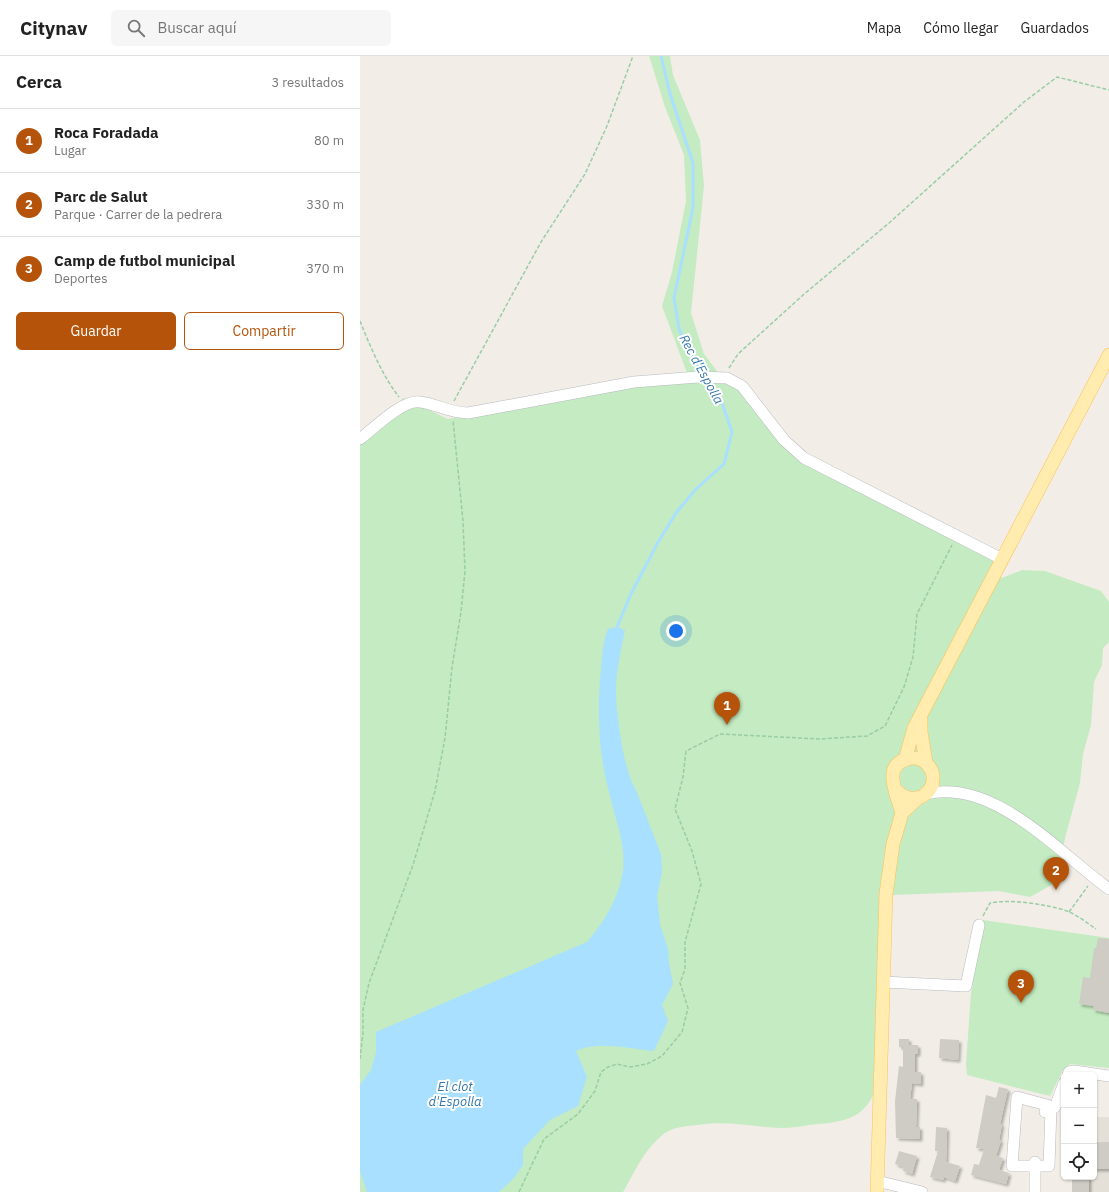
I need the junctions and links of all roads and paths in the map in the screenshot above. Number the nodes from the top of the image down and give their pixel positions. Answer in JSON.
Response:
{"nodes":[{"id":1,"x":633,"y":56,"type":"edge"},
{"id":2,"x":1109,"y":90,"type":"edge"},
{"id":3,"x":360,"y":321,"type":"edge"},
{"id":4,"x":1109,"y":355,"type":"edge"},
{"id":5,"x":727,"y":378,"type":"junction"},
{"id":6,"x":405,"y":405,"type":"junction"},
{"id":7,"x":453,"y":412,"type":"junction"},
{"id":8,"x":360,"y":439,"type":"edge"},
{"id":9,"x":957,"y":536,"type":"junction"},
{"id":10,"x":1002,"y":559,"type":"junction"},
{"id":11,"x":922,"y":717,"type":"junction"},
{"id":12,"x":905,"y":760,"type":"junction"},
{"id":13,"x":929,"y":768,"type":"junction"},
{"id":14,"x":897,"y":792,"type":"junction"},
{"id":15,"x":956,"y":792,"type":"junction"},
{"id":16,"x":922,"y":796,"type":"junction"},
{"id":17,"x":902,"y":813,"type":"junction"},
{"id":18,"x":1094,"y":878,"type":"junction"},
{"id":19,"x":1109,"y":889,"type":"edge"},
{"id":20,"x":1069,"y":912,"type":"junction"},
{"id":21,"x":979,"y":925,"type":"joint"},
{"id":22,"x":1096,"y":929,"type":"dead end"},
{"id":23,"x":883,"y":982,"type":"junction"},
{"id":24,"x":360,"y":1059,"type":"edge"},
{"id":25,"x":1097,"y":1074,"type":"edge"},
{"id":26,"x":1109,"y":1076,"type":"edge"},
{"id":27,"x":1061,"y":1091,"type":"edge"},
{"id":28,"x":1047,"y":1111,"type":"junction"},
{"id":29,"x":1035,"y":1162,"type":"dead end"},
{"id":30,"x":877,"y":1186,"type":"edge"},
{"id":31,"x":519,"y":1192,"type":"edge"},
{"id":32,"x":922,"y":1192,"type":"edge"},
{"id":33,"x":1035,"y":1192,"type":"edge"}],
"edges":[{"from":1,"to":7,"type":"path"},
{"from":2,"to":5,"type":"path"},
{"from":3,"to":6,"type":"path"},
{"from":4,"to":10,"type":"main road"},
{"from":5,"to":7,"type":"street"},
{"from":5,"to":9,"type":"street"},
{"from":6,"to":7,"type":"street"},
{"from":6,"to":8,"type":"street"},
{"from":7,"to":24,"type":"path"},
{"from":9,"to":10,"type":"street"},
{"from":9,"to":31,"type":"path"},
{"from":10,"to":11,"type":"main road"},
{"from":11,"to":12,"type":"main road"},
{"from":11,"to":13,"type":"main road"},
{"from":12,"to":13,"type":"main road"},
{"from":12,"to":14,"type":"main road"},
{"from":13,"to":15,"type":"street"},
{"from":13,"to":16,"type":"main road"},
{"from":14,"to":16,"type":"main road"},
{"from":14,"to":17,"type":"main road"},
{"from":15,"to":16,"type":"street"},
{"from":15,"to":18,"type":"street"},
{"from":16,"to":17,"type":"main road"},
{"from":17,"to":23,"type":"main road"},
{"from":18,"to":19,"type":"street"},
{"from":18,"to":20,"type":"path"},
{"from":20,"to":21,"type":"path"},
{"from":20,"to":22,"type":"path"},
{"from":21,"to":23,"type":"street"},
{"from":23,"to":30,"type":"main road"},
{"from":25,"to":26,"type":"street"},
{"from":27,"to":28,"type":"street"},
{"from":28,"to":28,"type":"street"},
{"from":29,"to":33,"type":"street"},
{"from":30,"to":32,"type":"street"}]}
